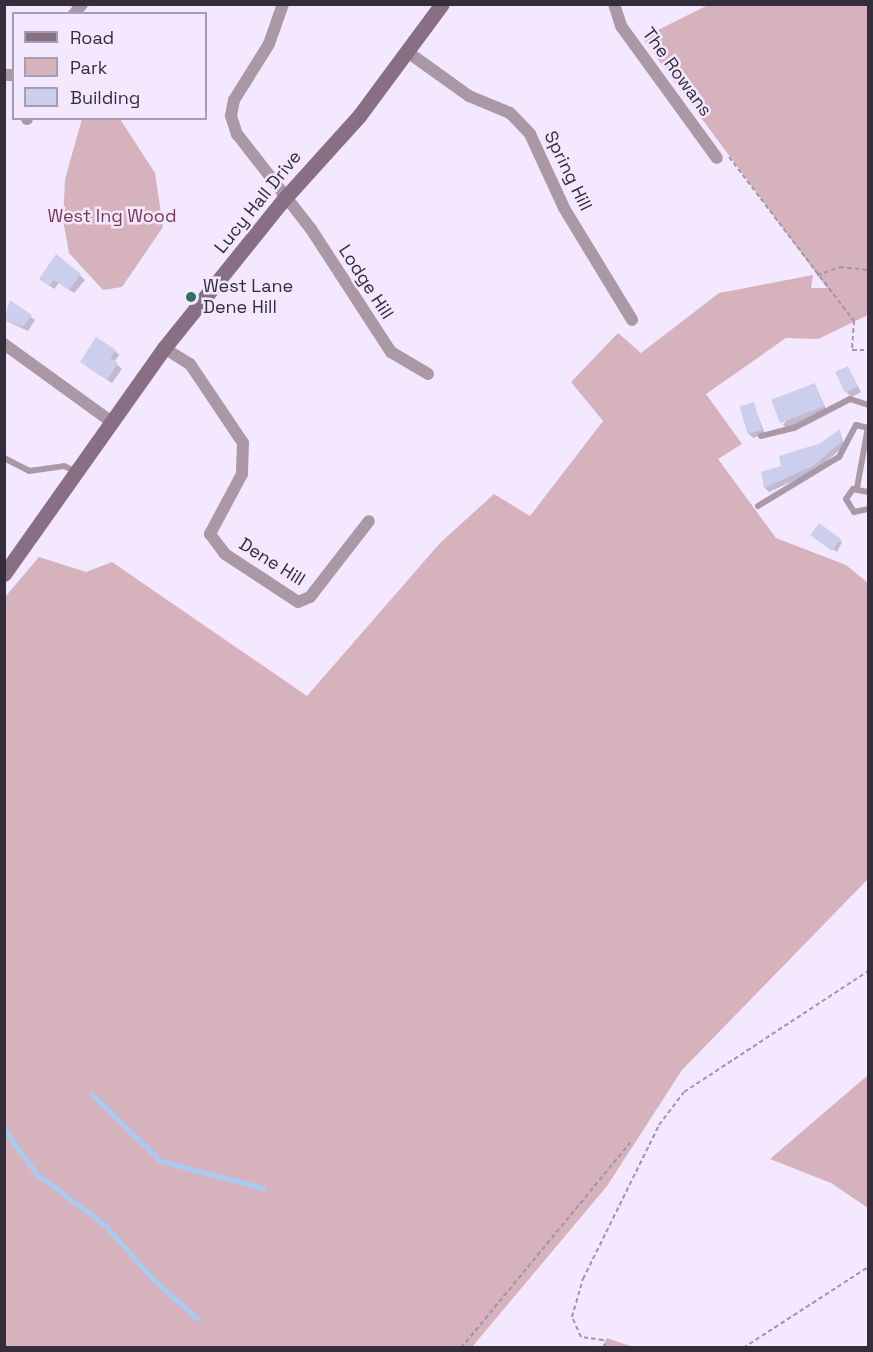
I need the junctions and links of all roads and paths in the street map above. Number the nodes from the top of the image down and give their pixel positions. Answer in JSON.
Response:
{"nodes":[{"id":1,"x":283,"y":4,"type":"edge"},
{"id":2,"x":441,"y":4,"type":"edge"},
{"id":3,"x":614,"y":4,"type":"edge"},
{"id":4,"x":409,"y":53,"type":"junction"},
{"id":5,"x":717,"y":158,"type":"joint"},
{"id":6,"x":284,"y":199,"type":"junction"},
{"id":7,"x":868,"y":270,"type":"edge"},
{"id":8,"x":817,"y":276,"type":"junction"},
{"id":9,"x":632,"y":320,"type":"dead end"},
{"id":10,"x":4,"y":344,"type":"edge"},
{"id":11,"x":164,"y":348,"type":"junction"},
{"id":12,"x":868,"y":350,"type":"edge"},
{"id":13,"x":428,"y":374,"type":"dead end"},
{"id":14,"x":868,"y":405,"type":"edge"},
{"id":15,"x":113,"y":423,"type":"junction"},
{"id":16,"x":868,"y":428,"type":"edge"},
{"id":17,"x":761,"y":436,"type":"dead end"},
{"id":18,"x":4,"y":458,"type":"edge"},
{"id":19,"x":79,"y":473,"type":"junction"},
{"id":20,"x":857,"y":488,"type":"junction"},
{"id":21,"x":868,"y":492,"type":"edge"},
{"id":22,"x":758,"y":506,"type":"dead end"},
{"id":23,"x":868,"y":509,"type":"edge"},
{"id":24,"x":369,"y":521,"type":"dead end"},
{"id":25,"x":4,"y":574,"type":"edge"},
{"id":26,"x":868,"y":854,"type":"edge"},
{"id":27,"x":868,"y":859,"type":"edge"},
{"id":28,"x":868,"y":972,"type":"edge"},
{"id":29,"x":630,"y":1143,"type":"dead end"},
{"id":30,"x":868,"y":1267,"type":"edge"},
{"id":31,"x":461,"y":1347,"type":"edge"},
{"id":32,"x":606,"y":1347,"type":"edge"},
{"id":33,"x":743,"y":1347,"type":"edge"}],
"edges":[{"from":1,"to":6,"type":"street","name":"Lodge Hill"},
{"from":2,"to":4,"type":"street","name":"Lucy Hall Drive"},
{"from":3,"to":5,"type":"street","name":"The Rowans"},
{"from":4,"to":6,"type":"street","name":"Lucy Hall Drive"},
{"from":4,"to":9,"type":"street","name":"Spring Hill"},
{"from":5,"to":8,"type":"path"},
{"from":6,"to":11,"type":"street","name":"Lucy Hall Drive"},
{"from":6,"to":13,"type":"street","name":"Lodge Hill"},
{"from":7,"to":8,"type":"path"},
{"from":8,"to":12,"type":"path"},
{"from":10,"to":15,"type":"street"},
{"from":11,"to":15,"type":"street","name":"Lucy Hall Drive"},
{"from":11,"to":24,"type":"street","name":"Dene Hill"},
{"from":14,"to":17,"type":"lane"},
{"from":15,"to":19,"type":"street","name":"Lucy Hall Drive"},
{"from":16,"to":20,"type":"lane"},
{"from":16,"to":22,"type":"lane"},
{"from":18,"to":19,"type":"lane"},
{"from":19,"to":25,"type":"street","name":"Lucy Hall Drive"},
{"from":20,"to":21,"type":"lane"},
{"from":20,"to":23,"type":"lane"},
{"from":26,"to":27,"type":"path"},
{"from":28,"to":32,"type":"path"},
{"from":29,"to":31,"type":"path"},
{"from":30,"to":33,"type":"path"}]}
